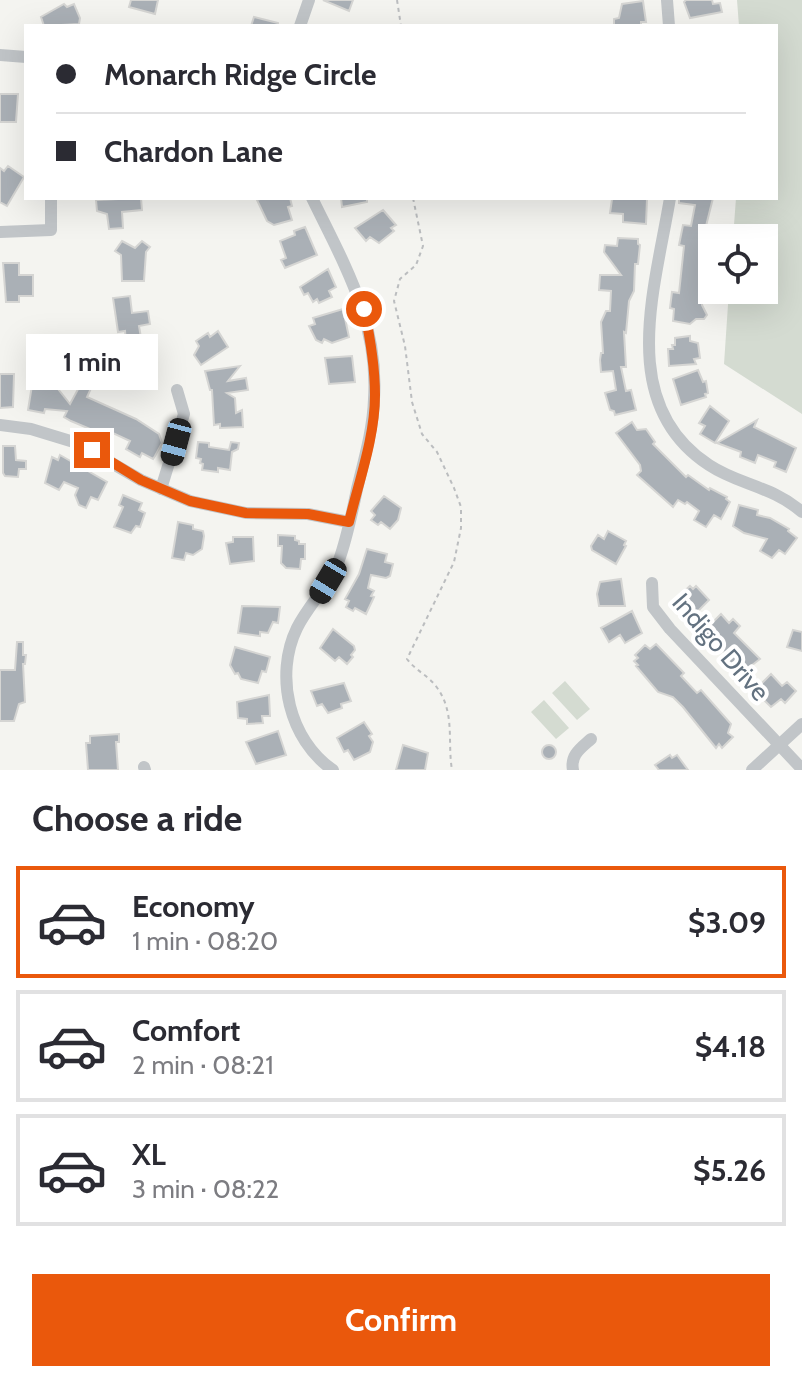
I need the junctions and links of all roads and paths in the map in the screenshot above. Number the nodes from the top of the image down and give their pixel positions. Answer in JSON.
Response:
{"nodes":[{"id":1,"x":309,"y":0,"type":"edge"},
{"id":2,"x":397,"y":0,"type":"edge"},
{"id":3,"x":667,"y":0,"type":"edge"},
{"id":4,"x":301,"y":24,"type":"edge"},
{"id":5,"x":401,"y":24,"type":"edge"},
{"id":6,"x":669,"y":24,"type":"edge"},
{"id":7,"x":0,"y":55,"type":"edge"},
{"id":8,"x":24,"y":57,"type":"edge"},
{"id":9,"x":51,"y":200,"type":"edge"},
{"id":10,"x":313,"y":200,"type":"edge"},
{"id":11,"x":413,"y":200,"type":"edge"},
{"id":12,"x":670,"y":200,"type":"edge"},
{"id":13,"x":0,"y":232,"type":"edge"},
{"id":14,"x":177,"y":390,"type":"dead end"},
{"id":15,"x":0,"y":425,"type":"edge"},
{"id":16,"x":161,"y":489,"type":"junction"},
{"id":17,"x":802,"y":512,"type":"edge"},
{"id":18,"x":349,"y":522,"type":"junction"},
{"id":19,"x":652,"y":583,"type":"dead end"},
{"id":20,"x":802,"y":724,"type":"edge"},
{"id":21,"x":591,"y":739,"type":"dead end"},
{"id":22,"x":778,"y":745,"type":"junction"},
{"id":23,"x":802,"y":769,"type":"edge"},
{"id":24,"x":333,"y":770,"type":"edge"},
{"id":25,"x":452,"y":770,"type":"edge"},
{"id":26,"x":573,"y":770,"type":"edge"},
{"id":27,"x":752,"y":770,"type":"edge"}],
"edges":[{"from":1,"to":4,"type":"street"},
{"from":2,"to":5,"type":"path"},
{"from":3,"to":6,"type":"street"},
{"from":7,"to":8,"type":"street"},
{"from":9,"to":13,"type":"street"},
{"from":10,"to":18,"type":"street"},
{"from":11,"to":25,"type":"path"},
{"from":12,"to":17,"type":"street"},
{"from":14,"to":16,"type":"street"},
{"from":15,"to":16,"type":"street"},
{"from":16,"to":18,"type":"street"},
{"from":18,"to":24,"type":"street"},
{"from":19,"to":22,"type":"street","name":"Indigo Drive"},
{"from":20,"to":22,"type":"street"},
{"from":21,"to":26,"type":"street"},
{"from":22,"to":23,"type":"street","name":"Indigo Drive"},
{"from":22,"to":27,"type":"street"}]}
